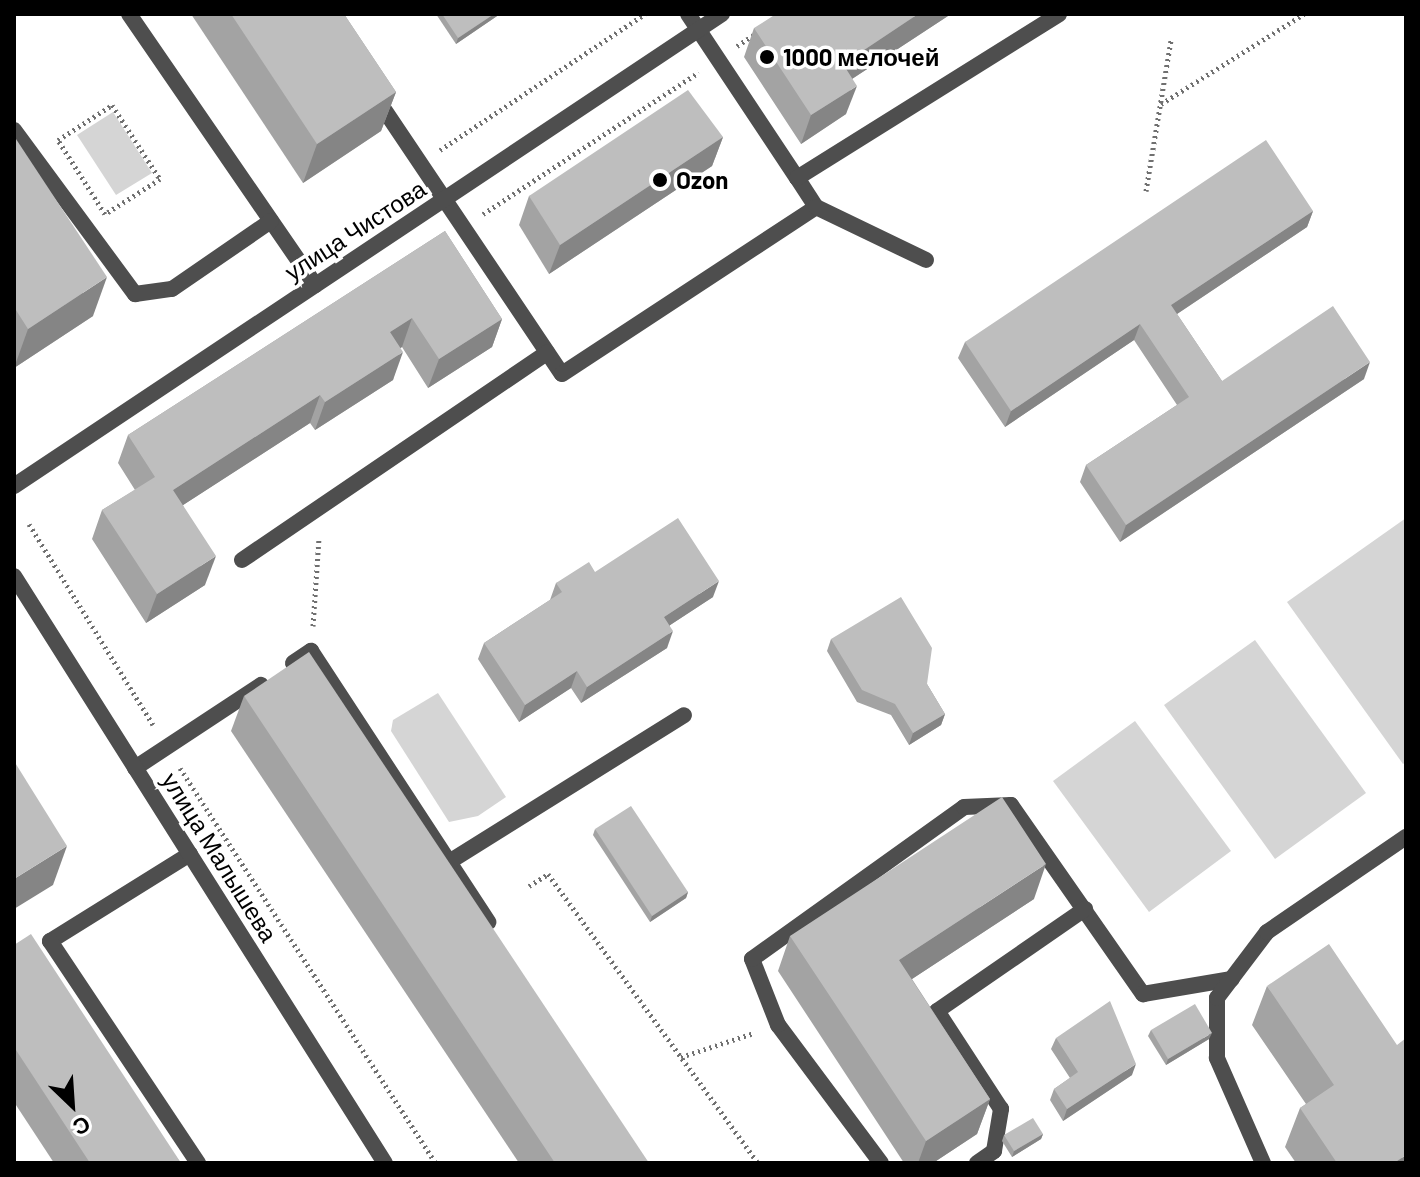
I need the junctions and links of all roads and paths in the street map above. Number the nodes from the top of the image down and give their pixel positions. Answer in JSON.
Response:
{"nodes":[{"id":1,"x":129,"y":14,"type":"edge"},
{"id":2,"x":645,"y":14,"type":"edge"},
{"id":3,"x":688,"y":14,"type":"edge"},
{"id":4,"x":722,"y":14,"type":"edge"},
{"id":5,"x":1059,"y":14,"type":"edge"},
{"id":6,"x":1304,"y":14,"type":"edge"},
{"id":7,"x":764,"y":29,"type":"edge"},
{"id":8,"x":698,"y":30,"type":"junction"},
{"id":9,"x":1171,"y":40,"type":"dead end"},
{"id":10,"x":718,"y":59,"type":"junction"},
{"id":11,"x":371,"y":89,"type":"edge"},
{"id":12,"x":1161,"y":104,"type":"junction"},
{"id":13,"x":14,"y":130,"type":"edge"},
{"id":14,"x":419,"y":164,"type":"junction"},
{"id":15,"x":797,"y":178,"type":"junction"},
{"id":16,"x":160,"y":179,"type":"joint"},
{"id":17,"x":1146,"y":191,"type":"dead end"},
{"id":18,"x":442,"y":201,"type":"junction"},
{"id":19,"x":816,"y":207,"type":"junction"},
{"id":20,"x":271,"y":221,"type":"junction"},
{"id":21,"x":462,"y":229,"type":"junction"},
{"id":22,"x":926,"y":260,"type":"dead end"},
{"id":23,"x":315,"y":285,"type":"junction"},
{"id":24,"x":547,"y":353,"type":"junction"},
{"id":25,"x":14,"y":486,"type":"edge"},
{"id":26,"x":321,"y":507,"type":"junction"},
{"id":27,"x":29,"y":524,"type":"dead end"},
{"id":28,"x":242,"y":560,"type":"dead end"},
{"id":29,"x":14,"y":576,"type":"edge"},
{"id":30,"x":311,"y":651,"type":"junction"},
{"id":31,"x":684,"y":715,"type":"dead end"},
{"id":32,"x":167,"y":747,"type":"junction"},
{"id":33,"x":135,"y":768,"type":"junction"},
{"id":34,"x":1406,"y":837,"type":"edge"},
{"id":35,"x":190,"y":854,"type":"junction"},
{"id":36,"x":449,"y":862,"type":"junction"},
{"id":37,"x":529,"y":886,"type":"dead end"},
{"id":38,"x":1085,"y":909,"type":"junction"},
{"id":39,"x":496,"y":933,"type":"edge"},
{"id":40,"x":50,"y":941,"type":"junction"},
{"id":41,"x":26,"y":945,"type":"edge"},
{"id":42,"x":1232,"y":979,"type":"junction"},
{"id":43,"x":778,"y":1025,"type":"junction"},
{"id":44,"x":681,"y":1057,"type":"junction"},
{"id":45,"x":198,"y":1163,"type":"edge"},
{"id":46,"x":385,"y":1163,"type":"edge"},
{"id":47,"x":436,"y":1163,"type":"edge"},
{"id":48,"x":758,"y":1163,"type":"edge"},
{"id":49,"x":881,"y":1163,"type":"edge"},
{"id":50,"x":977,"y":1163,"type":"edge"},
{"id":51,"x":1263,"y":1163,"type":"edge"}],
"edges":[{"from":1,"to":20,"type":"street"},
{"from":2,"to":14,"type":"path"},
{"from":3,"to":8,"type":"street"},
{"from":4,"to":8,"type":"street","name":"улица Чистова"},
{"from":5,"to":15,"type":"street"},
{"from":6,"to":12,"type":"path"},
{"from":7,"to":10,"type":"path"},
{"from":8,"to":10,"type":"street"},
{"from":8,"to":18,"type":"street","name":"улица Чистова"},
{"from":9,"to":12,"type":"path"},
{"from":10,"to":15,"type":"street"},
{"from":10,"to":21,"type":"path"},
{"from":11,"to":14,"type":"street"},
{"from":12,"to":17,"type":"path"},
{"from":13,"to":20,"type":"street"},
{"from":14,"to":18,"type":"street"},
{"from":15,"to":19,"type":"street"},
{"from":16,"to":16,"type":"path"},
{"from":18,"to":21,"type":"street"},
{"from":18,"to":23,"type":"street","name":"улица Чистова"},
{"from":19,"to":22,"type":"street"},
{"from":19,"to":24,"type":"street"},
{"from":20,"to":23,"type":"street"},
{"from":21,"to":24,"type":"street"},
{"from":23,"to":25,"type":"street","name":"улица Чистова"},
{"from":24,"to":26,"type":"street"},
{"from":26,"to":28,"type":"street"},
{"from":26,"to":30,"type":"path"},
{"from":27,"to":32,"type":"path"},
{"from":29,"to":33,"type":"street","name":"улица Малышева"},
{"from":30,"to":32,"type":"street"},
{"from":30,"to":36,"type":"street"},
{"from":31,"to":36,"type":"street"},
{"from":32,"to":33,"type":"street"},
{"from":32,"to":47,"type":"path"},
{"from":33,"to":35,"type":"street","name":"улица Малышева"},
{"from":34,"to":42,"type":"street"},
{"from":35,"to":40,"type":"street"},
{"from":35,"to":46,"type":"street","name":"улица Малышева"},
{"from":36,"to":39,"type":"street"},
{"from":37,"to":44,"type":"path"},
{"from":38,"to":42,"type":"street"},
{"from":38,"to":43,"type":"street"},
{"from":38,"to":50,"type":"street"},
{"from":40,"to":41,"type":"street"},
{"from":40,"to":45,"type":"street"},
{"from":42,"to":51,"type":"street"},
{"from":43,"to":44,"type":"path"},
{"from":43,"to":49,"type":"street"},
{"from":44,"to":48,"type":"path"}]}
